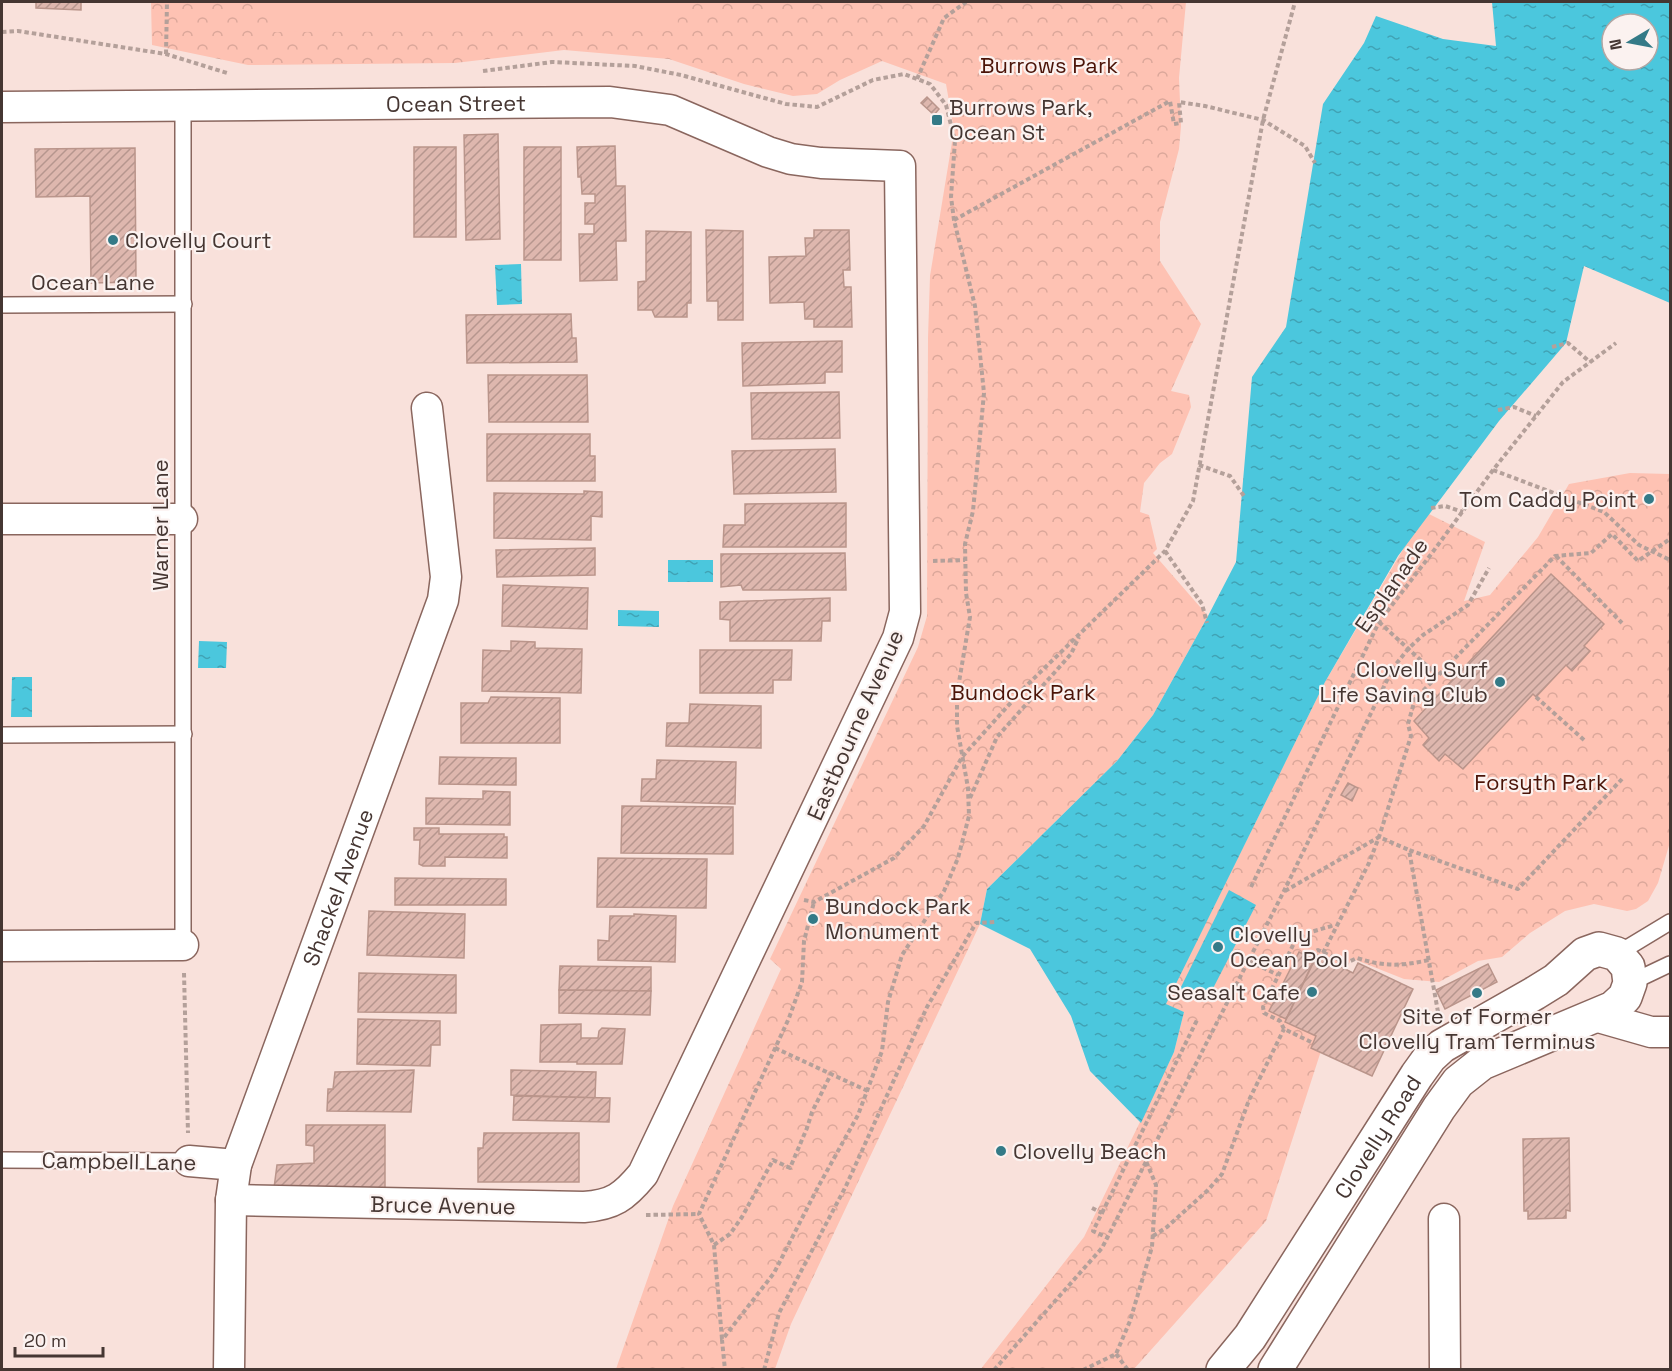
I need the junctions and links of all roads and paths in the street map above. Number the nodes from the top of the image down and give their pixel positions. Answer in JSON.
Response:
{"nodes":[{"id":1,"x":167,"y":2,"type":"edge"},
{"id":2,"x":966,"y":2,"type":"edge"},
{"id":3,"x":1295,"y":2,"type":"edge"},
{"id":4,"x":2,"y":32,"type":"edge"},
{"id":5,"x":166,"y":54,"type":"junction"},
{"id":6,"x":478,"y":72,"type":"dead end"},
{"id":7,"x":238,"y":74,"type":"dead end"},
{"id":8,"x":917,"y":79,"type":"junction"},
{"id":9,"x":183,"y":105,"type":"junction"},
{"id":10,"x":2,"y":107,"type":"edge"},
{"id":11,"x":1263,"y":120,"type":"junction"},
{"id":12,"x":1315,"y":164,"type":"dead end"},
{"id":13,"x":900,"y":166,"type":"joint"},
{"id":14,"x":954,"y":220,"type":"junction"},
{"id":15,"x":2,"y":304,"type":"edge"},
{"id":16,"x":184,"y":304,"type":"junction"},
{"id":17,"x":1616,"y":343,"type":"dead end"},
{"id":18,"x":1552,"y":347,"type":"dead end"},
{"id":19,"x":1590,"y":362,"type":"junction"},
{"id":20,"x":427,"y":408,"type":"dead end"},
{"id":21,"x":1498,"y":410,"type":"dead end"},
{"id":22,"x":1536,"y":416,"type":"junction"},
{"id":23,"x":1199,"y":465,"type":"junction"},
{"id":24,"x":1493,"y":470,"type":"junction"},
{"id":25,"x":1244,"y":495,"type":"dead end"},
{"id":26,"x":1431,"y":508,"type":"dead end"},
{"id":27,"x":1462,"y":512,"type":"junction"},
{"id":28,"x":2,"y":519,"type":"edge"},
{"id":29,"x":182,"y":519,"type":"junction"},
{"id":30,"x":1671,"y":539,"type":"edge"},
{"id":31,"x":1654,"y":550,"type":"junction"},
{"id":32,"x":1165,"y":551,"type":"junction"},
{"id":33,"x":1555,"y":556,"type":"junction"},
{"id":34,"x":1671,"y":560,"type":"edge"},
{"id":35,"x":929,"y":561,"type":"dead end"},
{"id":36,"x":965,"y":561,"type":"junction"},
{"id":37,"x":1490,"y":568,"type":"dead end"},
{"id":38,"x":1379,"y":622,"type":"junction"},
{"id":39,"x":1622,"y":622,"type":"dead end"},
{"id":40,"x":1207,"y":623,"type":"dead end"},
{"id":41,"x":1080,"y":633,"type":"junction"},
{"id":42,"x":1408,"y":649,"type":"junction"},
{"id":43,"x":1438,"y":676,"type":"junction"},
{"id":44,"x":1536,"y":697,"type":"dead end"},
{"id":45,"x":184,"y":734,"type":"junction"},
{"id":46,"x":2,"y":735,"type":"edge"},
{"id":47,"x":1584,"y":740,"type":"dead end"},
{"id":48,"x":962,"y":757,"type":"junction"},
{"id":49,"x":1622,"y":779,"type":"dead end"},
{"id":50,"x":969,"y":801,"type":"junction"},
{"id":51,"x":1379,"y":837,"type":"junction"},
{"id":52,"x":1409,"y":850,"type":"junction"},
{"id":53,"x":1251,"y":887,"type":"dead end"},
{"id":54,"x":1284,"y":891,"type":"junction"},
{"id":55,"x":777,"y":896,"type":"junction"},
{"id":56,"x":814,"y":902,"type":"junction"},
{"id":57,"x":995,"y":922,"type":"dead end"},
{"id":58,"x":1671,"y":922,"type":"edge"},
{"id":59,"x":1336,"y":924,"type":"junction"},
{"id":60,"x":183,"y":945,"type":"junction"},
{"id":61,"x":2,"y":946,"type":"edge"},
{"id":62,"x":1323,"y":953,"type":"junction"},
{"id":63,"x":1310,"y":954,"type":"dead end"},
{"id":64,"x":1429,"y":960,"type":"junction"},
{"id":65,"x":1249,"y":961,"type":"junction"},
{"id":66,"x":1671,"y":964,"type":"edge"},
{"id":67,"x":1623,"y":969,"type":"junction"},
{"id":68,"x":1278,"y":975,"type":"junction"},
{"id":69,"x":1595,"y":1016,"type":"junction"},
{"id":70,"x":1198,"y":1018,"type":"dead end"},
{"id":71,"x":1440,"y":1018,"type":"dead end"},
{"id":72,"x":1284,"y":1029,"type":"junction"},
{"id":73,"x":1671,"y":1032,"type":"edge"},
{"id":74,"x":1311,"y":1042,"type":"dead end"},
{"id":75,"x":775,"y":1047,"type":"junction"},
{"id":76,"x":831,"y":1074,"type":"junction"},
{"id":77,"x":868,"y":1091,"type":"junction"},
{"id":78,"x":2,"y":1160,"type":"edge"},
{"id":79,"x":189,"y":1161,"type":"junction"},
{"id":80,"x":1146,"y":1161,"type":"junction"},
{"id":81,"x":236,"y":1165,"type":"junction"},
{"id":82,"x":643,"y":1174,"type":"joint"},
{"id":83,"x":231,"y":1200,"type":"junction"},
{"id":84,"x":1092,"y":1208,"type":"dead end"},
{"id":85,"x":1102,"y":1213,"type":"junction"},
{"id":86,"x":699,"y":1214,"type":"junction"},
{"id":87,"x":640,"y":1215,"type":"dead end"},
{"id":88,"x":1444,"y":1220,"type":"dead end"},
{"id":89,"x":1153,"y":1236,"type":"junction"},
{"id":90,"x":1108,"y":1238,"type":"junction"},
{"id":91,"x":714,"y":1245,"type":"junction"},
{"id":92,"x":723,"y":1340,"type":"junction"},
{"id":93,"x":1116,"y":1354,"type":"junction"},
{"id":94,"x":229,"y":1370,"type":"edge"},
{"id":95,"x":725,"y":1370,"type":"edge"},
{"id":96,"x":764,"y":1370,"type":"edge"},
{"id":97,"x":994,"y":1370,"type":"edge"},
{"id":98,"x":1083,"y":1370,"type":"edge"},
{"id":99,"x":1128,"y":1370,"type":"edge"},
{"id":100,"x":1223,"y":1370,"type":"edge"},
{"id":101,"x":1275,"y":1370,"type":"edge"},
{"id":102,"x":1445,"y":1370,"type":"edge"}],
"edges":[{"from":1,"to":5,"type":"path"},
{"from":2,"to":8,"type":"path"},
{"from":3,"to":11,"type":"path"},
{"from":4,"to":5,"type":"path"},
{"from":5,"to":7,"type":"path"},
{"from":6,"to":8,"type":"path"},
{"from":8,"to":14,"type":"path"},
{"from":9,"to":10,"type":"street","name":"Ocean Street"},
{"from":9,"to":13,"type":"street","name":"Ocean Street"},
{"from":9,"to":16,"type":"lane","name":"Warner Lane"},
{"from":11,"to":12,"type":"path"},
{"from":11,"to":14,"type":"path"},
{"from":11,"to":23,"type":"path"},
{"from":13,"to":55,"type":"street","name":"Eastbourne Avenue"},
{"from":14,"to":36,"type":"path"},
{"from":15,"to":16,"type":"lane","name":"Ocean Lane"},
{"from":16,"to":29,"type":"lane","name":"Warner Lane"},
{"from":17,"to":19,"type":"path","name":"Esplanade"},
{"from":18,"to":19,"type":"path"},
{"from":19,"to":22,"type":"path","name":"Esplanade"},
{"from":20,"to":81,"type":"street","name":"Shackel Avenue"},
{"from":21,"to":22,"type":"path"},
{"from":22,"to":24,"type":"path","name":"Esplanade"},
{"from":23,"to":25,"type":"path"},
{"from":23,"to":32,"type":"path"},
{"from":24,"to":27,"type":"path","name":"Esplanade"},
{"from":24,"to":31,"type":"path"},
{"from":26,"to":27,"type":"path"},
{"from":27,"to":38,"type":"path","name":"Esplanade"},
{"from":28,"to":29,"type":"street"},
{"from":29,"to":45,"type":"lane","name":"Warner Lane"},
{"from":30,"to":31,"type":"path"},
{"from":31,"to":33,"type":"path"},
{"from":31,"to":34,"type":"path"},
{"from":32,"to":40,"type":"path"},
{"from":32,"to":41,"type":"path"},
{"from":33,"to":39,"type":"path"},
{"from":33,"to":43,"type":"path"},
{"from":35,"to":36,"type":"path"},
{"from":36,"to":48,"type":"path"},
{"from":37,"to":42,"type":"path"},
{"from":38,"to":42,"type":"path"},
{"from":38,"to":53,"type":"path","name":"Esplanade"},
{"from":41,"to":48,"type":"path"},
{"from":41,"to":50,"type":"path"},
{"from":42,"to":43,"type":"path"},
{"from":42,"to":54,"type":"path"},
{"from":43,"to":51,"type":"path"},
{"from":44,"to":47,"type":"path"},
{"from":45,"to":46,"type":"lane"},
{"from":45,"to":60,"type":"lane","name":"Warner Lane"},
{"from":48,"to":50,"type":"path"},
{"from":48,"to":56,"type":"path"},
{"from":49,"to":52,"type":"path"},
{"from":50,"to":77,"type":"path"},
{"from":51,"to":52,"type":"path"},
{"from":51,"to":54,"type":"path"},
{"from":51,"to":59,"type":"path"},
{"from":52,"to":64,"type":"path"},
{"from":54,"to":65,"type":"path"},
{"from":55,"to":56,"type":"path"},
{"from":55,"to":82,"type":"street","name":"Eastbourne Avenue"},
{"from":56,"to":75,"type":"path"},
{"from":57,"to":96,"type":"path"},
{"from":58,"to":67,"type":"lane","name":"Clovelly Road"},
{"from":59,"to":62,"type":"path"},
{"from":59,"to":68,"type":"path"},
{"from":60,"to":61,"type":"street"},
{"from":60,"to":79,"type":"path"},
{"from":62,"to":63,"type":"path"},
{"from":62,"to":64,"type":"path"},
{"from":64,"to":71,"type":"path"},
{"from":65,"to":68,"type":"path"},
{"from":65,"to":80,"type":"path"},
{"from":66,"to":67,"type":"lane","name":"Clovelly Road"},
{"from":67,"to":69,"type":"street","name":"Clovelly Road"},
{"from":67,"to":100,"type":"street","name":"Clovelly Road"},
{"from":68,"to":72,"type":"path"},
{"from":69,"to":73,"type":"street"},
{"from":69,"to":101,"type":"street","name":"Clovelly Road"},
{"from":70,"to":85,"type":"path"},
{"from":72,"to":74,"type":"path"},
{"from":72,"to":89,"type":"path"},
{"from":75,"to":76,"type":"path"},
{"from":75,"to":86,"type":"path"},
{"from":76,"to":77,"type":"path"},
{"from":76,"to":91,"type":"path"},
{"from":77,"to":92,"type":"path"},
{"from":78,"to":79,"type":"lane","name":"Campbell Lane"},
{"from":79,"to":81,"type":"street","name":"Campbell Lane"},
{"from":80,"to":89,"type":"path"},
{"from":80,"to":90,"type":"path"},
{"from":81,"to":83,"type":"street","name":"Shackel Avenue"},
{"from":82,"to":83,"type":"street","name":"Bruce Avenue"},
{"from":83,"to":94,"type":"street","name":"Shackel Avenue"},
{"from":84,"to":85,"type":"path"},
{"from":85,"to":90,"type":"path"},
{"from":86,"to":87,"type":"path"},
{"from":86,"to":91,"type":"path"},
{"from":88,"to":102,"type":"street"},
{"from":89,"to":93,"type":"path"},
{"from":90,"to":97,"type":"path"},
{"from":91,"to":92,"type":"path"},
{"from":92,"to":95,"type":"path"},
{"from":93,"to":98,"type":"path"},
{"from":93,"to":99,"type":"path"}]}
